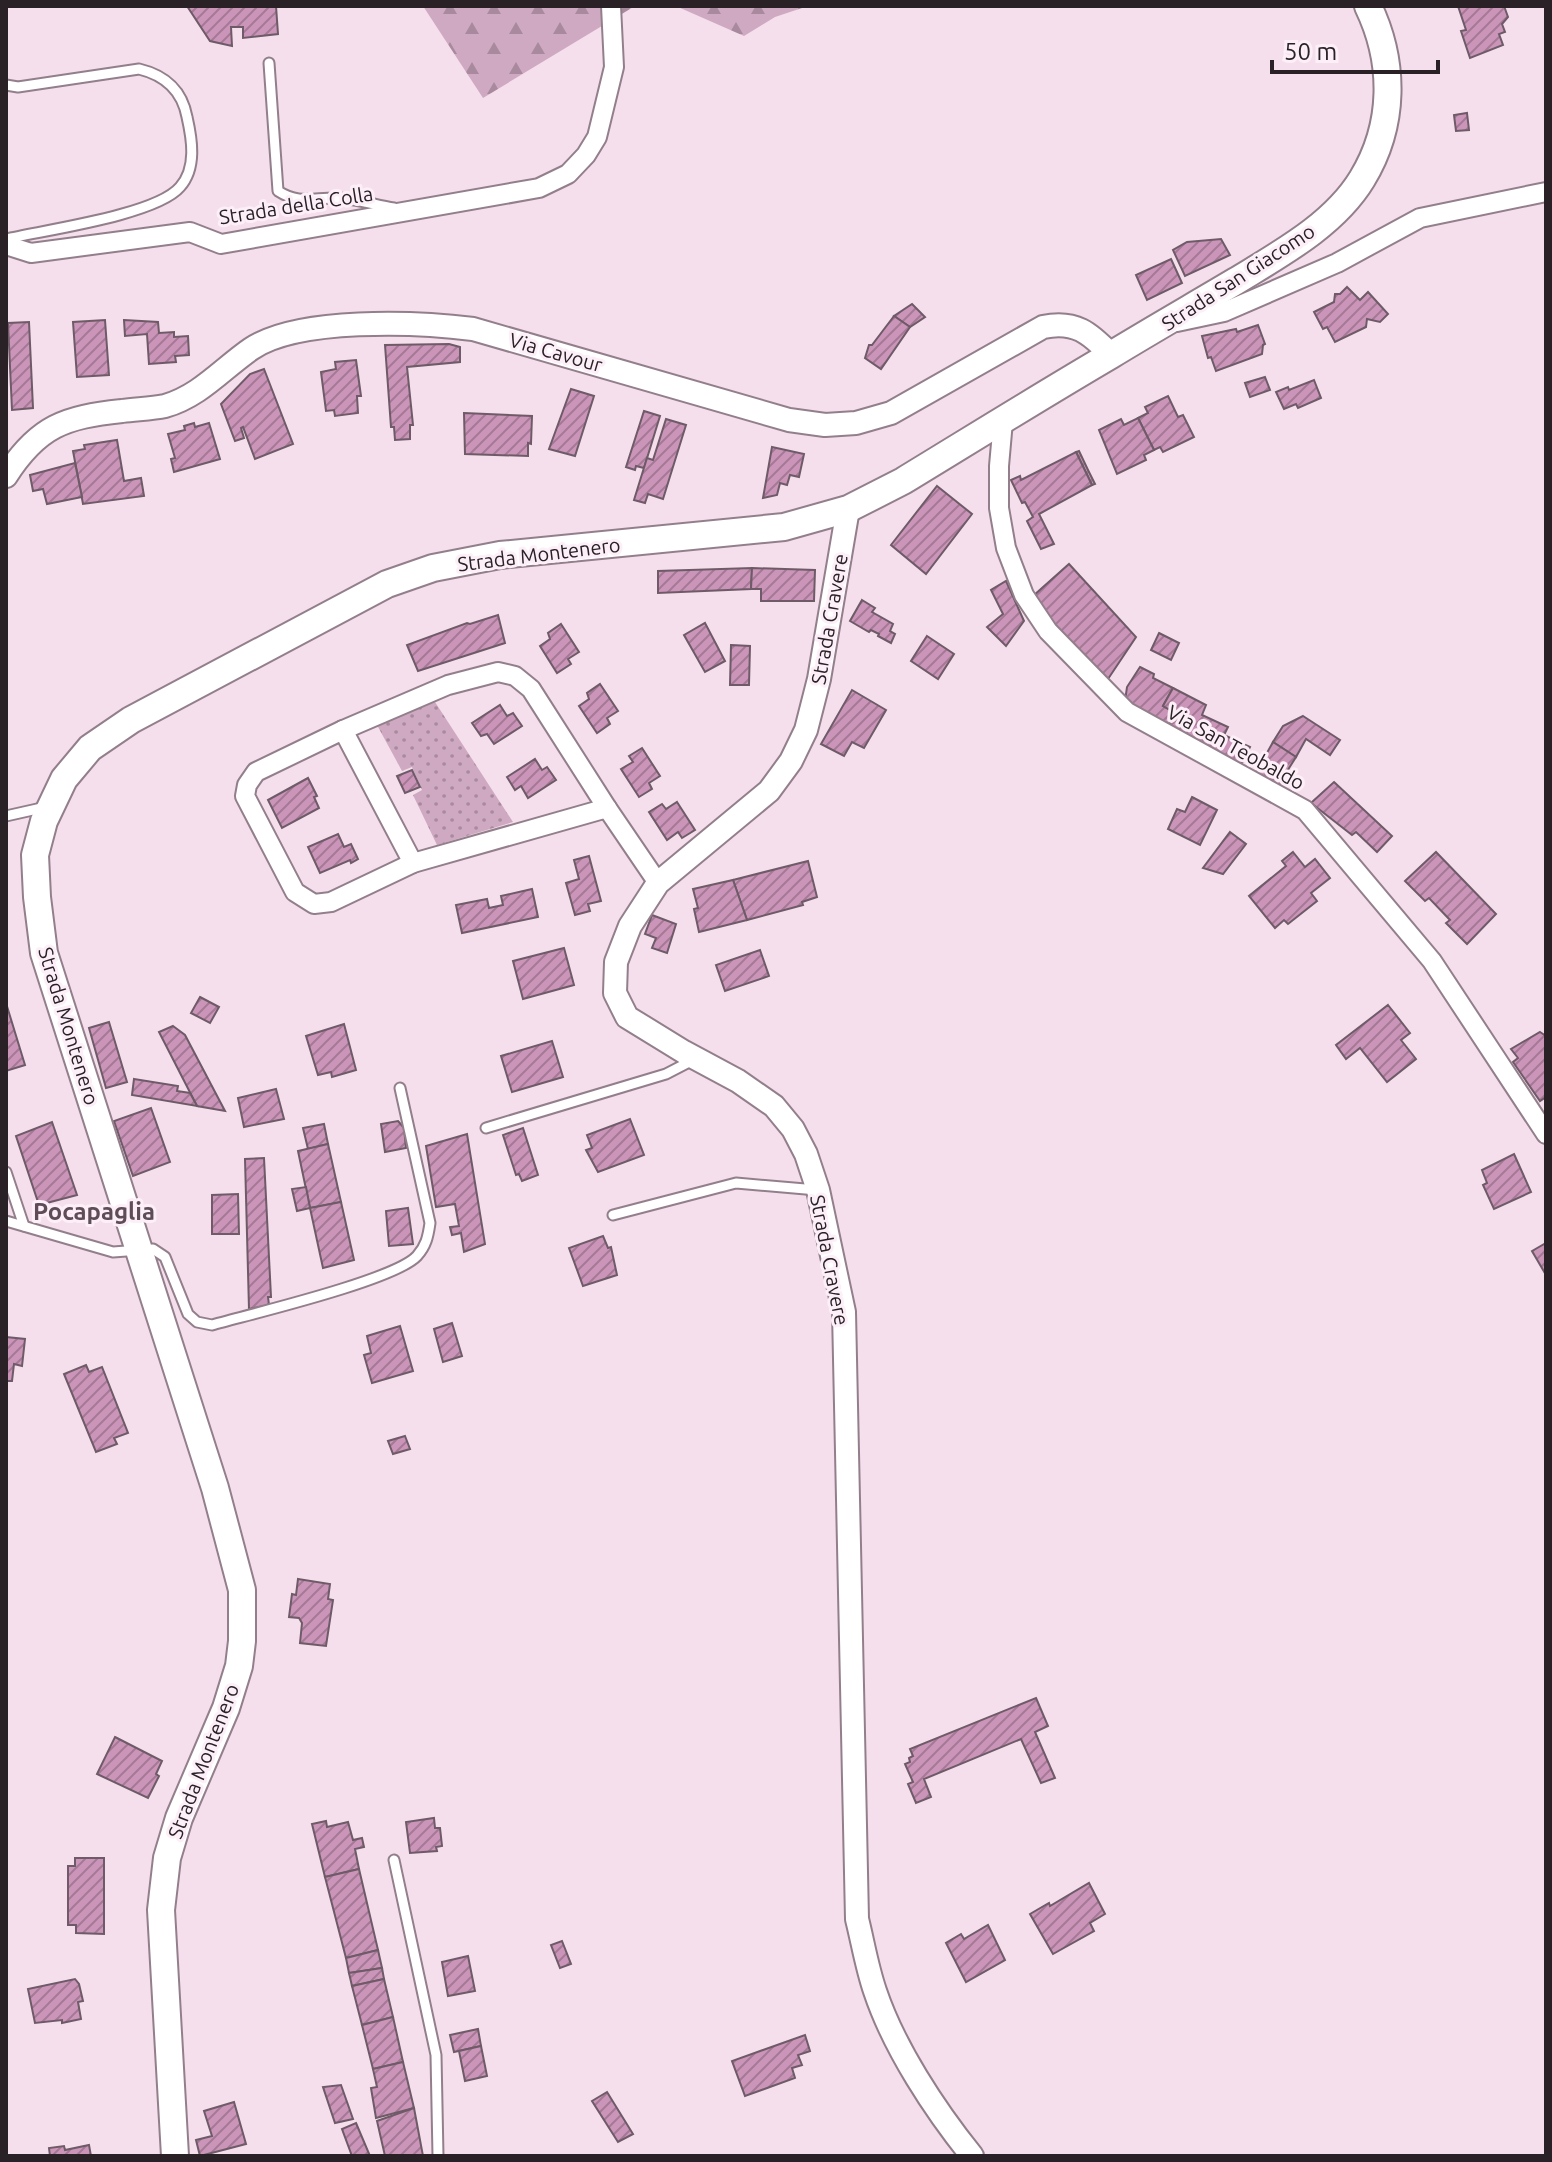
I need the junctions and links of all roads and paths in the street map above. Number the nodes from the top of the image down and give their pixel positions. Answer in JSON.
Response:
{"nodes":[{"id":1,"x":611,"y":6,"type":"edge"},
{"id":2,"x":1368,"y":6,"type":"edge"},
{"id":3,"x":269,"y":63,"type":"dead end"},
{"id":4,"x":6,"y":85,"type":"edge"},
{"id":5,"x":1546,"y":192,"type":"edge"},
{"id":6,"x":405,"y":210,"type":"junction"},
{"id":7,"x":6,"y":242,"type":"edge"},
{"id":8,"x":1162,"y":326,"type":"junction"},
{"id":9,"x":1111,"y":355,"type":"junction"},
{"id":10,"x":1003,"y":421,"type":"junction"},
{"id":11,"x":6,"y":476,"type":"edge"},
{"id":12,"x":848,"y":509,"type":"junction"},
{"id":13,"x":343,"y":730,"type":"junction"},
{"id":14,"x":51,"y":805,"type":"junction"},
{"id":15,"x":607,"y":808,"type":"junction"},
{"id":16,"x":6,"y":816,"type":"edge"},
{"id":17,"x":413,"y":863,"type":"junction"},
{"id":18,"x":658,"y":883,"type":"junction"},
{"id":19,"x":696,"y":1059,"type":"junction"},
{"id":20,"x":400,"y":1088,"type":"dead end"},
{"id":21,"x":486,"y":1128,"type":"dead end"},
{"id":22,"x":1546,"y":1134,"type":"edge"},
{"id":23,"x":6,"y":1172,"type":"edge"},
{"id":24,"x":818,"y":1190,"type":"junction"},
{"id":25,"x":613,"y":1215,"type":"dead end"},
{"id":26,"x":6,"y":1221,"type":"edge"},
{"id":27,"x":24,"y":1226,"type":"junction"},
{"id":28,"x":139,"y":1250,"type":"junction"},
{"id":29,"x":394,"y":1860,"type":"dead end"},
{"id":30,"x":175,"y":2156,"type":"edge"},
{"id":31,"x":438,"y":2156,"type":"edge"},
{"id":32,"x":972,"y":2156,"type":"edge"}],
"edges":[{"from":1,"to":6,"type":"street","name":"Strada della Colla"},
{"from":2,"to":8,"type":"main road","name":"Strada San Giacomo"},
{"from":3,"to":6,"type":"lane","name":"Strada della Colla"},
{"from":4,"to":7,"type":"lane"},
{"from":5,"to":8,"type":"street"},
{"from":6,"to":7,"type":"street","name":"Strada della Colla"},
{"from":8,"to":9,"type":"main road","name":"Strada San Giacomo"},
{"from":9,"to":10,"type":"main road","name":"Strada Montenero"},
{"from":9,"to":11,"type":"street","name":"Via Cavour"},
{"from":10,"to":12,"type":"main road","name":"Strada Montenero"},
{"from":10,"to":22,"type":"street","name":"Via San Teobaldo"},
{"from":12,"to":14,"type":"main road","name":"Strada Montenero"},
{"from":12,"to":18,"type":"street","name":"Strada Cravere"},
{"from":13,"to":15,"type":"street"},
{"from":13,"to":17,"type":"street"},
{"from":13,"to":17,"type":"street"},
{"from":14,"to":16,"type":"lane"},
{"from":14,"to":28,"type":"main road","name":"Strada Montenero"},
{"from":15,"to":17,"type":"street"},
{"from":15,"to":18,"type":"street"},
{"from":18,"to":19,"type":"street","name":"Strada Cravere"},
{"from":19,"to":21,"type":"lane"},
{"from":19,"to":24,"type":"street","name":"Strada Cravere"},
{"from":20,"to":28,"type":"lane"},
{"from":23,"to":27,"type":"lane"},
{"from":24,"to":25,"type":"lane"},
{"from":24,"to":32,"type":"street","name":"Strada Cravere"},
{"from":26,"to":27,"type":"lane"},
{"from":27,"to":28,"type":"lane"},
{"from":28,"to":30,"type":"main road","name":"Strada Montenero"},
{"from":29,"to":31,"type":"lane"}]}
